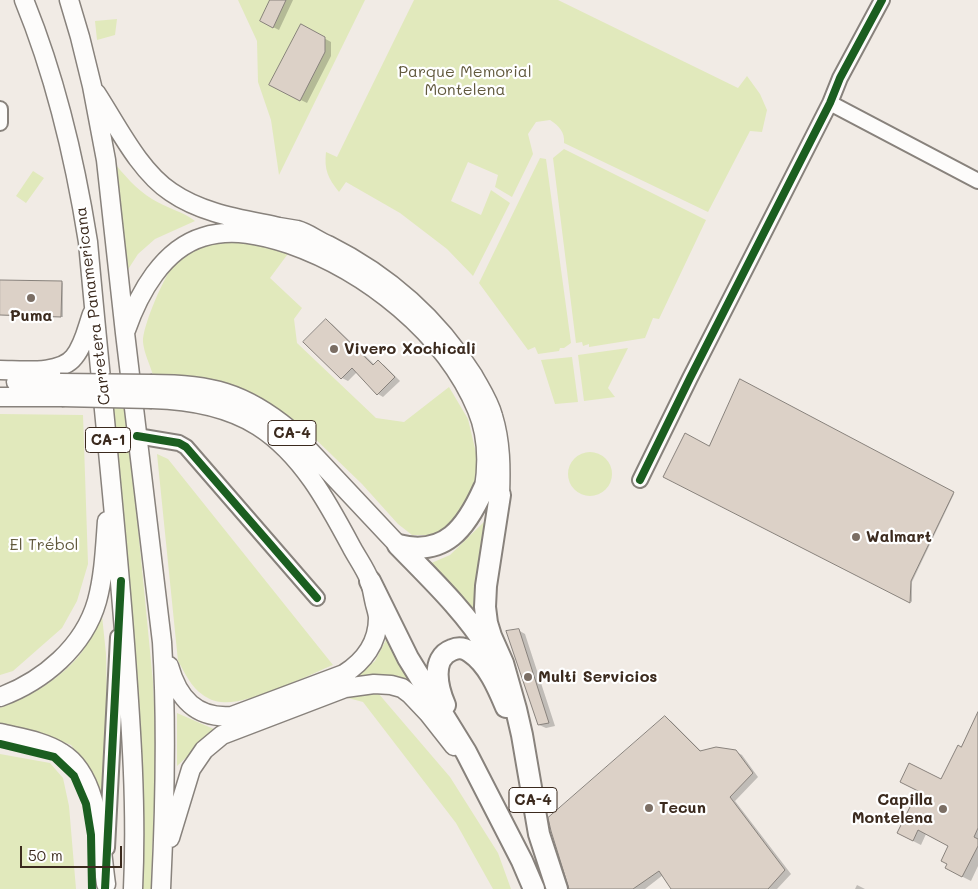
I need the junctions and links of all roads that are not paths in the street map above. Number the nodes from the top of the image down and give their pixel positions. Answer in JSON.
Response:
{"nodes":[{"id":1,"x":24,"y":0,"type":"edge"},
{"id":2,"x":69,"y":0,"type":"edge"},
{"id":3,"x":882,"y":0,"type":"edge"},
{"id":4,"x":92,"y":86,"type":"junction"},
{"id":5,"x":830,"y":103,"type":"junction"},
{"id":6,"x":0,"y":109,"type":"edge"},
{"id":7,"x":0,"y":123,"type":"edge"},
{"id":8,"x":978,"y":181,"type":"edge"},
{"id":9,"x":255,"y":228,"type":"junction"},
{"id":10,"x":94,"y":306,"type":"junction"},
{"id":11,"x":125,"y":333,"type":"junction"},
{"id":12,"x":0,"y":370,"type":"edge"},
{"id":13,"x":0,"y":381,"type":"edge"},
{"id":14,"x":61,"y":390,"type":"junction"},
{"id":15,"x":152,"y":391,"type":"junction"},
{"id":16,"x":0,"y":397,"type":"edge"},
{"id":17,"x":137,"y":436,"type":"junction"},
{"id":18,"x":110,"y":463,"type":"junction"},
{"id":19,"x":640,"y":480,"type":"dead end"},
{"id":20,"x":492,"y":492,"type":"junction"},
{"id":21,"x":398,"y":544,"type":"junction"},
{"id":22,"x":121,"y":581,"type":"junction"},
{"id":23,"x":370,"y":581,"type":"junction"},
{"id":24,"x":317,"y":598,"type":"dead end"},
{"id":25,"x":162,"y":642,"type":"junction"},
{"id":26,"x":0,"y":697,"type":"edge"},
{"id":27,"x":516,"y":709,"type":"junction"},
{"id":28,"x":0,"y":733,"type":"edge"},
{"id":29,"x":466,"y":752,"type":"junction"},
{"id":30,"x":526,"y":760,"type":"junction"},
{"id":31,"x":478,"y":777,"type":"junction"},
{"id":32,"x":162,"y":865,"type":"junction"},
{"id":33,"x":106,"y":886,"type":"edge"},
{"id":34,"x":133,"y":889,"type":"edge"},
{"id":35,"x":162,"y":889,"type":"edge"},
{"id":36,"x":534,"y":889,"type":"edge"},
{"id":37,"x":557,"y":889,"type":"edge"}],
"edges":[{"from":1,"to":10,"type":"main road","name":"Carretera Panamericana","number":"CA-1"},
{"from":2,"to":4,"type":"main road","name":"Carretera Panamericana","number":"CA-1"},
{"from":3,"to":5,"type":"street"},
{"from":4,"to":9,"type":"main road"},
{"from":4,"to":11,"type":"main road","name":"Carretera Panamericana","number":"CA-1"},
{"from":5,"to":8,"type":"street"},
{"from":5,"to":19,"type":"street"},
{"from":6,"to":7,"type":"street"},
{"from":9,"to":11,"type":"main road"},
{"from":9,"to":20,"type":"main road"},
{"from":10,"to":12,"type":"main road"},
{"from":10,"to":18,"type":"main road","name":"Carretera Panamericana","number":"CA-1"},
{"from":11,"to":17,"type":"main road","name":"Carretera Panamericana","number":"CA-1"},
{"from":13,"to":14,"type":"main road"},
{"from":14,"to":15,"type":"main road","bridge":true},
{"from":14,"to":16,"type":"main road"},
{"from":15,"to":21,"type":"main road","number":"CA-4"},
{"from":15,"to":23,"type":"main road","number":"CA-4"},
{"from":17,"to":24,"type":"street"},
{"from":17,"to":25,"type":"main road","name":"Carretera Panamericana","number":"CA-1"},
{"from":18,"to":22,"type":"main road","name":"Carretera Panamericana","number":"CA-1"},
{"from":18,"to":26,"type":"main road"},
{"from":20,"to":21,"type":"highway"},
{"from":20,"to":27,"type":"highway"},
{"from":21,"to":27,"type":"highway","number":"CA-4"},
{"from":22,"to":33,"type":"street"},
{"from":22,"to":34,"type":"main road","name":"Carretera Panamericana","number":"CA-1"},
{"from":23,"to":25,"type":"main road"},
{"from":23,"to":29,"type":"highway","number":"CA-4"},
{"from":25,"to":32,"type":"main road","name":"Carretera Panamericana","number":"CA-1"},
{"from":27,"to":30,"type":"highway","number":"CA-4"},
{"from":28,"to":33,"type":"main road"},
{"from":29,"to":30,"type":"highway"},
{"from":29,"to":31,"type":"highway","number":"CA-4"},
{"from":30,"to":37,"type":"highway","number":"CA-4"},
{"from":31,"to":32,"type":"main road"},
{"from":31,"to":36,"type":"highway","number":"CA-4"},
{"from":32,"to":35,"type":"main road","name":"Carretera Panamericana","number":"CA-1"}]}
